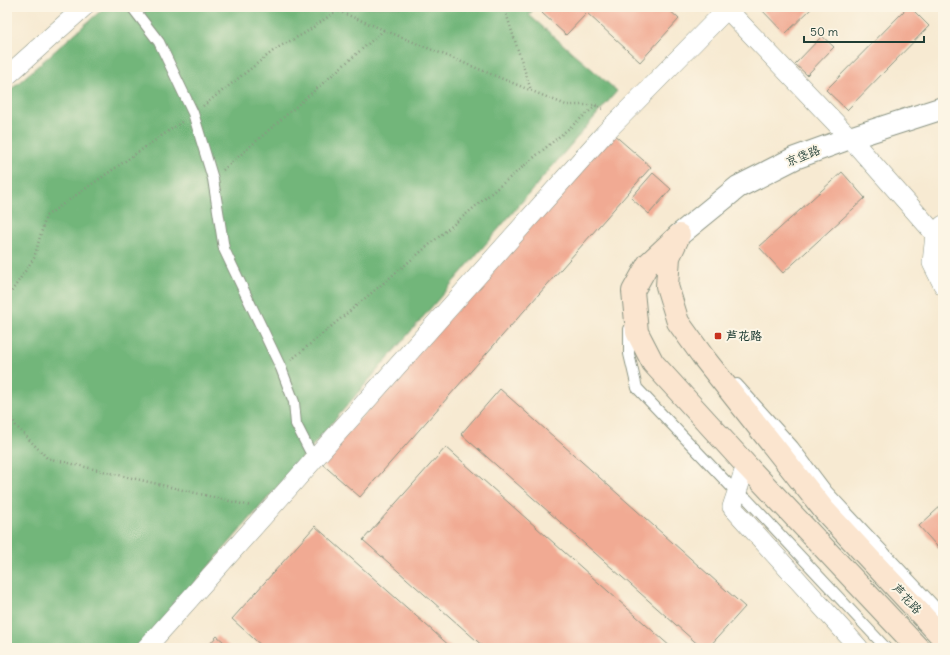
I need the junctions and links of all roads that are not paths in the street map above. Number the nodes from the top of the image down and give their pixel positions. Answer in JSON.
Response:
{"nodes":[{"id":1,"x":84,"y":7,"type":"edge"},
{"id":2,"x":132,"y":7,"type":"edge"},
{"id":3,"x":7,"y":76,"type":"edge"},
{"id":4,"x":943,"y":108,"type":"edge"},
{"id":5,"x":850,"y":138,"type":"junction"},
{"id":6,"x":939,"y":230,"type":"edge"},
{"id":7,"x":679,"y":235,"type":"junction"},
{"id":8,"x":943,"y":285,"type":"edge"},
{"id":9,"x":633,"y":291,"type":"junction"},
{"id":10,"x":678,"y":322,"type":"junction"},
{"id":11,"x":314,"y":459,"type":"junction"},
{"id":12,"x":746,"y":465,"type":"junction"},
{"id":13,"x":737,"y":492,"type":"junction"},
{"id":14,"x":943,"y":616,"type":"edge"},
{"id":15,"x":943,"y":638,"type":"edge"},
{"id":16,"x":146,"y":648,"type":"edge"},
{"id":17,"x":859,"y":648,"type":"edge"},
{"id":18,"x":886,"y":648,"type":"edge"},
{"id":19,"x":918,"y":648,"type":"edge"}],
"edges":[{"from":1,"to":3,"type":"street"},
{"from":2,"to":11,"type":"lane"},
{"from":4,"to":5,"type":"street","name":"京垡路"},
{"from":5,"to":6,"type":"street"},
{"from":5,"to":7,"type":"street","name":"京垡路"},
{"from":5,"to":11,"type":"street"},
{"from":6,"to":8,"type":"street"},
{"from":7,"to":9,"type":"main road"},
{"from":7,"to":10,"type":"main road","name":"芦花路"},
{"from":9,"to":12,"type":"main road"},
{"from":9,"to":13,"type":"lane"},
{"from":10,"to":14,"type":"lane"},
{"from":10,"to":15,"type":"main road","name":"芦花路"},
{"from":11,"to":16,"type":"street"},
{"from":12,"to":13,"type":"street"},
{"from":12,"to":19,"type":"main road"},
{"from":13,"to":17,"type":"street"},
{"from":13,"to":18,"type":"lane"}]}
